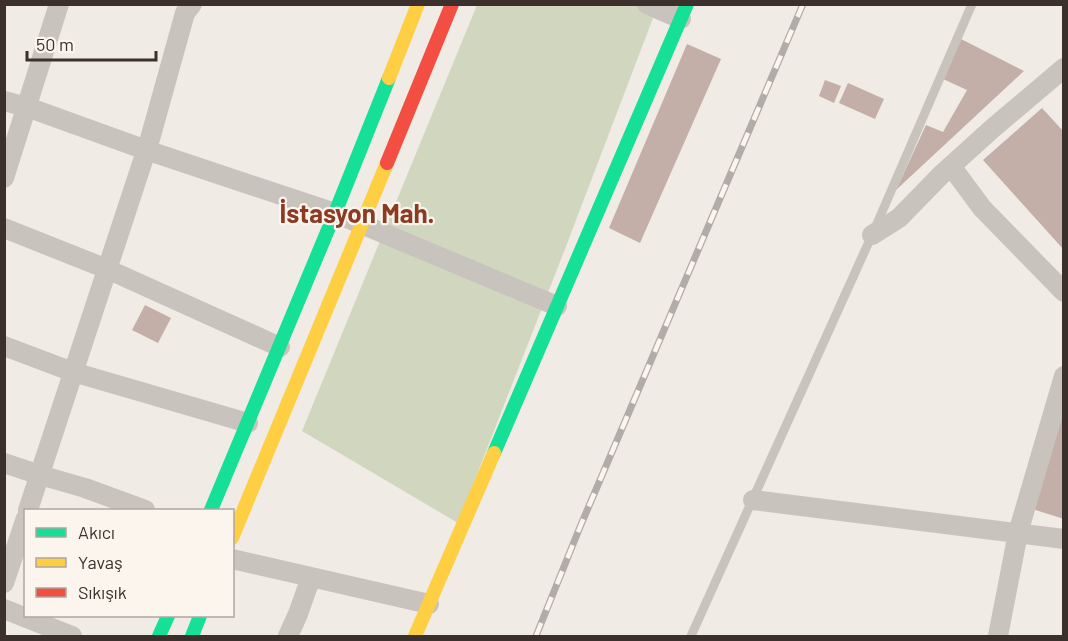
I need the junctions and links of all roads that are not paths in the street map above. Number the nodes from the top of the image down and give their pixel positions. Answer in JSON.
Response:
{"nodes":[{"id":1,"x":59,"y":4,"type":"edge"},
{"id":2,"x":192,"y":4,"type":"edge"},
{"id":3,"x":418,"y":4,"type":"edge"},
{"id":4,"x":452,"y":4,"type":"edge"},
{"id":5,"x":647,"y":4,"type":"edge"},
{"id":6,"x":972,"y":4,"type":"edge"},
{"id":7,"x":684,"y":12,"type":"edge"},
{"id":8,"x":1064,"y":68,"type":"edge"},
{"id":9,"x":4,"y":101,"type":"edge"},
{"id":10,"x":27,"y":107,"type":"junction"},
{"id":11,"x":146,"y":150,"type":"junction"},
{"id":12,"x":951,"y":166,"type":"junction"},
{"id":13,"x":4,"y":178,"type":"edge"},
{"id":14,"x":335,"y":213,"type":"junction"},
{"id":15,"x":362,"y":224,"type":"junction"},
{"id":16,"x":4,"y":228,"type":"edge"},
{"id":17,"x":872,"y":235,"type":"junction"},
{"id":18,"x":107,"y":269,"type":"junction"},
{"id":19,"x":1064,"y":292,"type":"edge"},
{"id":20,"x":557,"y":306,"type":"junction"},
{"id":21,"x":4,"y":346,"type":"edge"},
{"id":22,"x":280,"y":347,"type":"junction"},
{"id":23,"x":74,"y":372,"type":"junction"},
{"id":24,"x":1064,"y":375,"type":"edge"},
{"id":25,"x":248,"y":423,"type":"junction"},
{"id":26,"x":4,"y":463,"type":"edge"},
{"id":27,"x":40,"y":476,"type":"junction"},
{"id":28,"x":753,"y":500,"type":"junction"},
{"id":29,"x":28,"y":509,"type":"edge"},
{"id":30,"x":142,"y":509,"type":"edge"},
{"id":31,"x":212,"y":509,"type":"edge"},
{"id":32,"x":24,"y":525,"type":"edge"},
{"id":33,"x":234,"y":533,"type":"edge"},
{"id":34,"x":1018,"y":533,"type":"junction"},
{"id":35,"x":1064,"y":539,"type":"edge"},
{"id":36,"x":234,"y":559,"type":"edge"},
{"id":37,"x":311,"y":577,"type":"junction"},
{"id":38,"x":4,"y":583,"type":"edge"},
{"id":39,"x":429,"y":604,"type":"junction"},
{"id":40,"x":4,"y":609,"type":"edge"},
{"id":41,"x":24,"y":617,"type":"edge"},
{"id":42,"x":24,"y":617,"type":"edge"},
{"id":43,"x":167,"y":617,"type":"edge"},
{"id":44,"x":199,"y":617,"type":"edge"},
{"id":45,"x":72,"y":636,"type":"edge"},
{"id":46,"x":159,"y":636,"type":"edge"},
{"id":47,"x":192,"y":636,"type":"edge"},
{"id":48,"x":288,"y":636,"type":"edge"},
{"id":49,"x":415,"y":636,"type":"edge"},
{"id":50,"x":691,"y":636,"type":"edge"},
{"id":51,"x":998,"y":636,"type":"edge"}],
"edges":[{"from":1,"to":10,"type":"street"},
{"from":2,"to":11,"type":"street"},
{"from":3,"to":14,"type":"main road"},
{"from":4,"to":15,"type":"main road"},
{"from":5,"to":7,"type":"street"},
{"from":6,"to":17,"type":"lane"},
{"from":7,"to":20,"type":"main road"},
{"from":8,"to":12,"type":"street"},
{"from":9,"to":10,"type":"street"},
{"from":10,"to":11,"type":"street"},
{"from":10,"to":13,"type":"street"},
{"from":11,"to":14,"type":"street"},
{"from":11,"to":18,"type":"street"},
{"from":12,"to":17,"type":"street"},
{"from":12,"to":19,"type":"street"},
{"from":14,"to":15,"type":"street"},
{"from":14,"to":22,"type":"main road"},
{"from":15,"to":20,"type":"street"},
{"from":15,"to":33,"type":"main road"},
{"from":16,"to":18,"type":"street"},
{"from":17,"to":28,"type":"lane"},
{"from":18,"to":22,"type":"street"},
{"from":18,"to":23,"type":"street"},
{"from":20,"to":39,"type":"main road"},
{"from":21,"to":23,"type":"street"},
{"from":22,"to":25,"type":"main road"},
{"from":23,"to":25,"type":"street"},
{"from":23,"to":27,"type":"street"},
{"from":24,"to":34,"type":"street"},
{"from":25,"to":31,"type":"main road"},
{"from":26,"to":27,"type":"street"},
{"from":27,"to":29,"type":"street"},
{"from":27,"to":30,"type":"street"},
{"from":28,"to":34,"type":"street"},
{"from":28,"to":50,"type":"lane"},
{"from":32,"to":38,"type":"street"},
{"from":34,"to":35,"type":"street"},
{"from":34,"to":51,"type":"street"},
{"from":36,"to":37,"type":"street"},
{"from":37,"to":39,"type":"street"},
{"from":37,"to":48,"type":"street"},
{"from":39,"to":49,"type":"main road"},
{"from":40,"to":41,"type":"street"},
{"from":42,"to":45,"type":"street"},
{"from":43,"to":46,"type":"main road"},
{"from":44,"to":47,"type":"main road"}]}
